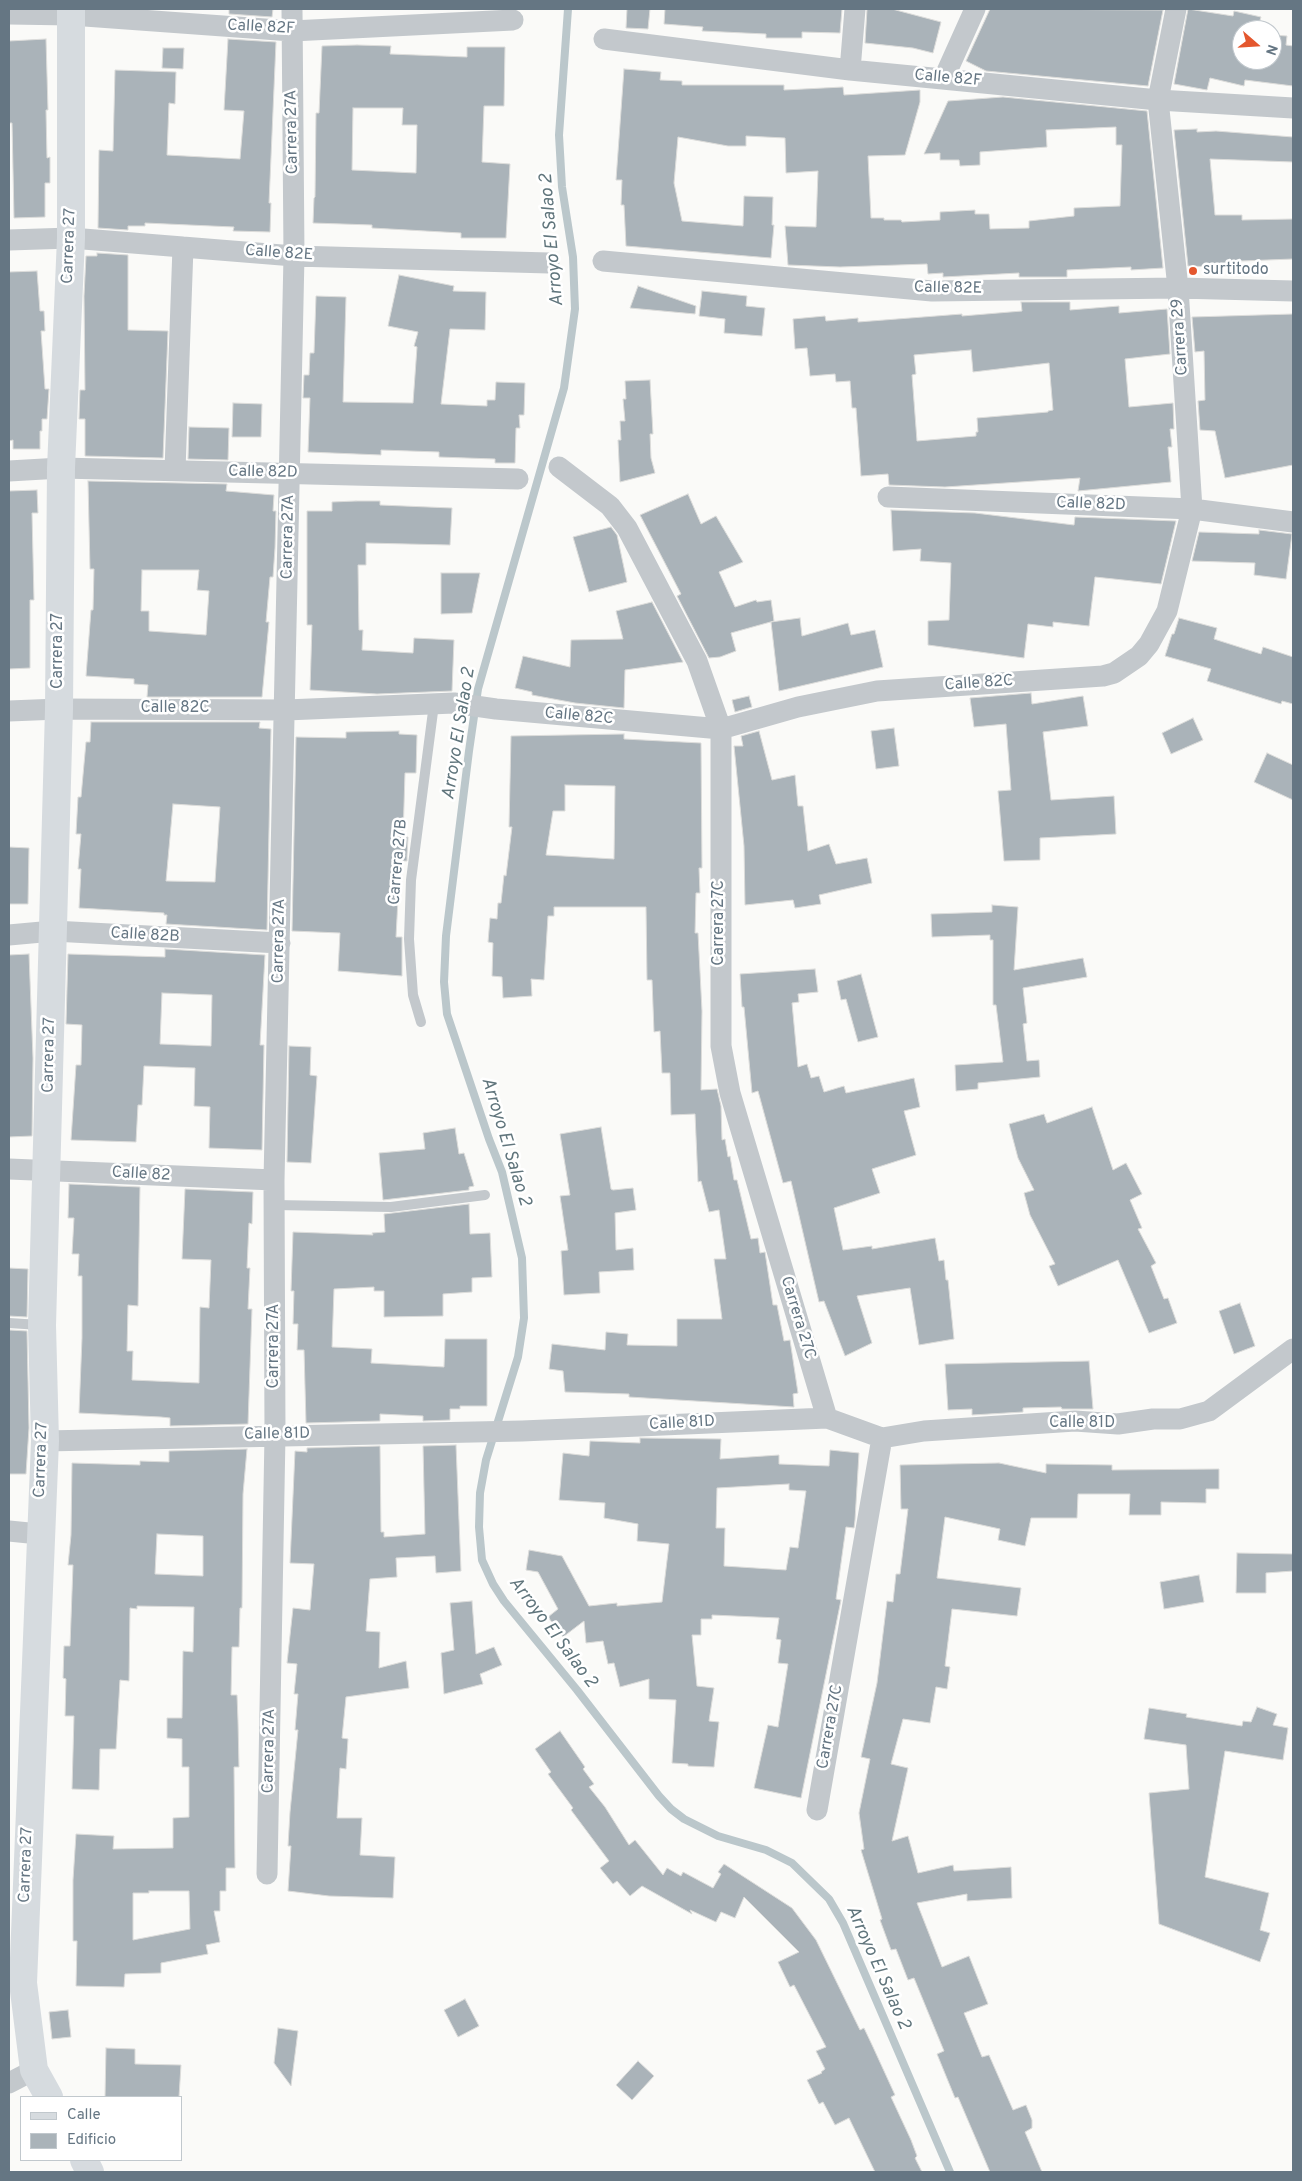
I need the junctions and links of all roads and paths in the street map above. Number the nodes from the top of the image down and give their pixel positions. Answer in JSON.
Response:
{"nodes":[{"id":1,"x":292,"y":9,"type":"edge"},
{"id":2,"x":855,"y":9,"type":"edge"},
{"id":3,"x":975,"y":9,"type":"edge"},
{"id":4,"x":1176,"y":9,"type":"edge"},
{"id":5,"x":71,"y":12,"type":"edge"},
{"id":6,"x":9,"y":14,"type":"edge"},
{"id":7,"x":513,"y":20,"type":"dead end"},
{"id":8,"x":292,"y":31,"type":"junction"},
{"id":9,"x":604,"y":39,"type":"dead end"},
{"id":10,"x":850,"y":70,"type":"junction"},
{"id":11,"x":944,"y":78,"type":"junction"},
{"id":12,"x":1158,"y":100,"type":"junction"},
{"id":13,"x":1293,"y":108,"type":"edge"},
{"id":14,"x":71,"y":238,"type":"junction"},
{"id":15,"x":9,"y":240,"type":"edge"},
{"id":16,"x":183,"y":247,"type":"junction"},
{"id":17,"x":294,"y":256,"type":"junction"},
{"id":18,"x":603,"y":262,"type":"dead end"},
{"id":19,"x":549,"y":263,"type":"dead end"},
{"id":20,"x":1178,"y":288,"type":"junction"},
{"id":21,"x":1293,"y":291,"type":"edge"},
{"id":22,"x":558,"y":467,"type":"dead end"},
{"id":23,"x":61,"y":468,"type":"junction"},
{"id":24,"x":175,"y":470,"type":"junction"},
{"id":25,"x":9,"y":471,"type":"edge"},
{"id":26,"x":290,"y":473,"type":"junction"},
{"id":27,"x":518,"y":479,"type":"dead end"},
{"id":28,"x":888,"y":497,"type":"dead end"},
{"id":29,"x":1192,"y":508,"type":"junction"},
{"id":30,"x":1293,"y":522,"type":"edge"},
{"id":31,"x":1139,"y":656,"type":"joint"},
{"id":32,"x":444,"y":703,"type":"junction"},
{"id":33,"x":59,"y":709,"type":"junction"},
{"id":34,"x":286,"y":710,"type":"junction"},
{"id":35,"x":9,"y":711,"type":"edge"},
{"id":36,"x":721,"y":729,"type":"junction"},
{"id":37,"x":53,"y":932,"type":"junction"},
{"id":38,"x":9,"y":935,"type":"edge"},
{"id":39,"x":280,"y":943,"type":"junction"},
{"id":40,"x":421,"y":1022,"type":"dead end"},
{"id":41,"x":9,"y":1169,"type":"edge"},
{"id":42,"x":48,"y":1170,"type":"junction"},
{"id":43,"x":274,"y":1180,"type":"junction"},
{"id":44,"x":485,"y":1195,"type":"dead end"},
{"id":45,"x":274,"y":1205,"type":"junction"},
{"id":46,"x":9,"y":1323,"type":"edge"},
{"id":47,"x":42,"y":1325,"type":"junction"},
{"id":48,"x":1293,"y":1349,"type":"edge"},
{"id":49,"x":827,"y":1418,"type":"junction"},
{"id":50,"x":275,"y":1435,"type":"junction"},
{"id":51,"x":882,"y":1438,"type":"junction"},
{"id":52,"x":44,"y":1441,"type":"junction"},
{"id":53,"x":9,"y":1531,"type":"edge"},
{"id":54,"x":39,"y":1534,"type":"junction"},
{"id":55,"x":817,"y":1810,"type":"dead end"},
{"id":56,"x":267,"y":1874,"type":"dead end"},
{"id":57,"x":16,"y":1977,"type":"edge"},
{"id":58,"x":34,"y":2070,"type":"junction"},
{"id":59,"x":9,"y":2083,"type":"edge"},
{"id":60,"x":48,"y":2096,"type":"edge"}],
"edges":[{"from":1,"to":8,"type":"street","name":"Carrera 27A"},
{"from":2,"to":10,"type":"street"},
{"from":3,"to":11,"type":"street"},
{"from":4,"to":12,"type":"street","name":"Carrera 29"},
{"from":5,"to":6,"type":"street","name":"Calle 82F"},
{"from":5,"to":8,"type":"street","name":"Calle 82F"},
{"from":5,"to":14,"type":"street","name":"Carrera 27"},
{"from":7,"to":8,"type":"street","name":"Calle 82F"},
{"from":8,"to":17,"type":"street","name":"Carrera 27A"},
{"from":9,"to":10,"type":"street","name":"Calle 82F"},
{"from":10,"to":11,"type":"street","name":"Calle 82F"},
{"from":11,"to":12,"type":"street","name":"Calle 82F"},
{"from":12,"to":13,"type":"street","name":"Calle 82F"},
{"from":12,"to":20,"type":"street","name":"Carrera 29"},
{"from":14,"to":15,"type":"street","name":"Calle 82E"},
{"from":14,"to":16,"type":"street","name":"Calle 82E"},
{"from":14,"to":23,"type":"street","name":"Carrera 27"},
{"from":16,"to":17,"type":"street","name":"Calle 82E"},
{"from":16,"to":24,"type":"street"},
{"from":17,"to":19,"type":"street","name":"Calle 82E"},
{"from":17,"to":26,"type":"street","name":"Carrera 27A"},
{"from":18,"to":20,"type":"street","name":"Calle 82E"},
{"from":20,"to":21,"type":"street","name":"Calle 82E"},
{"from":20,"to":29,"type":"street","name":"Carrera 29"},
{"from":22,"to":36,"type":"street","name":"Carrera 27C"},
{"from":23,"to":24,"type":"street","name":"Calle 82D"},
{"from":23,"to":25,"type":"street","name":"Calle 82D"},
{"from":23,"to":33,"type":"street","name":"Carrera 27"},
{"from":24,"to":26,"type":"street","name":"Calle 82D"},
{"from":26,"to":27,"type":"street","name":"Calle 82D"},
{"from":26,"to":34,"type":"street","name":"Carrera 27A"},
{"from":28,"to":29,"type":"street","name":"Calle 82D"},
{"from":29,"to":30,"type":"street","name":"Calle 82D"},
{"from":29,"to":31,"type":"street","name":"Carrera 29"},
{"from":31,"to":36,"type":"street","name":"Calle 82C"},
{"from":32,"to":34,"type":"street","name":"Calle 82C"},
{"from":32,"to":36,"type":"street","name":"Calle 82C"},
{"from":32,"to":40,"type":"lane","name":"Carrera 27B"},
{"from":33,"to":34,"type":"street","name":"Calle 82C"},
{"from":33,"to":35,"type":"street","name":"Calle 82C"},
{"from":33,"to":37,"type":"street","name":"Carrera 27"},
{"from":34,"to":39,"type":"street","name":"Carrera 27A"},
{"from":36,"to":49,"type":"street","name":"Carrera 27C"},
{"from":37,"to":38,"type":"street","name":"Calle 82B"},
{"from":37,"to":39,"type":"street","name":"Calle 82B"},
{"from":37,"to":42,"type":"street","name":"Carrera 27"},
{"from":39,"to":43,"type":"street","name":"Carrera 27A"},
{"from":41,"to":42,"type":"street","name":"Calle 82"},
{"from":42,"to":43,"type":"street","name":"Calle 82"},
{"from":42,"to":47,"type":"street","name":"Carrera 27"},
{"from":43,"to":45,"type":"street","name":"Carrera 27A"},
{"from":44,"to":45,"type":"lane"},
{"from":45,"to":50,"type":"street","name":"Carrera 27A"},
{"from":46,"to":47,"type":"lane"},
{"from":47,"to":52,"type":"street","name":"Carrera 27"},
{"from":48,"to":51,"type":"street","name":"Calle 81D"},
{"from":49,"to":50,"type":"street","name":"Calle 81D"},
{"from":49,"to":51,"type":"street","name":"Calle 81D"},
{"from":50,"to":52,"type":"street","name":"Calle 81D"},
{"from":50,"to":56,"type":"street","name":"Carrera 27A"},
{"from":51,"to":55,"type":"street","name":"Carrera 27C"},
{"from":52,"to":54,"type":"street","name":"Carrera 27"},
{"from":53,"to":54,"type":"street"},
{"from":54,"to":57,"type":"street","name":"Carrera 27"},
{"from":57,"to":58,"type":"street","name":"Carrera 27"},
{"from":58,"to":59,"type":"street"},
{"from":58,"to":60,"type":"street","name":"Carrera 27"}]}
